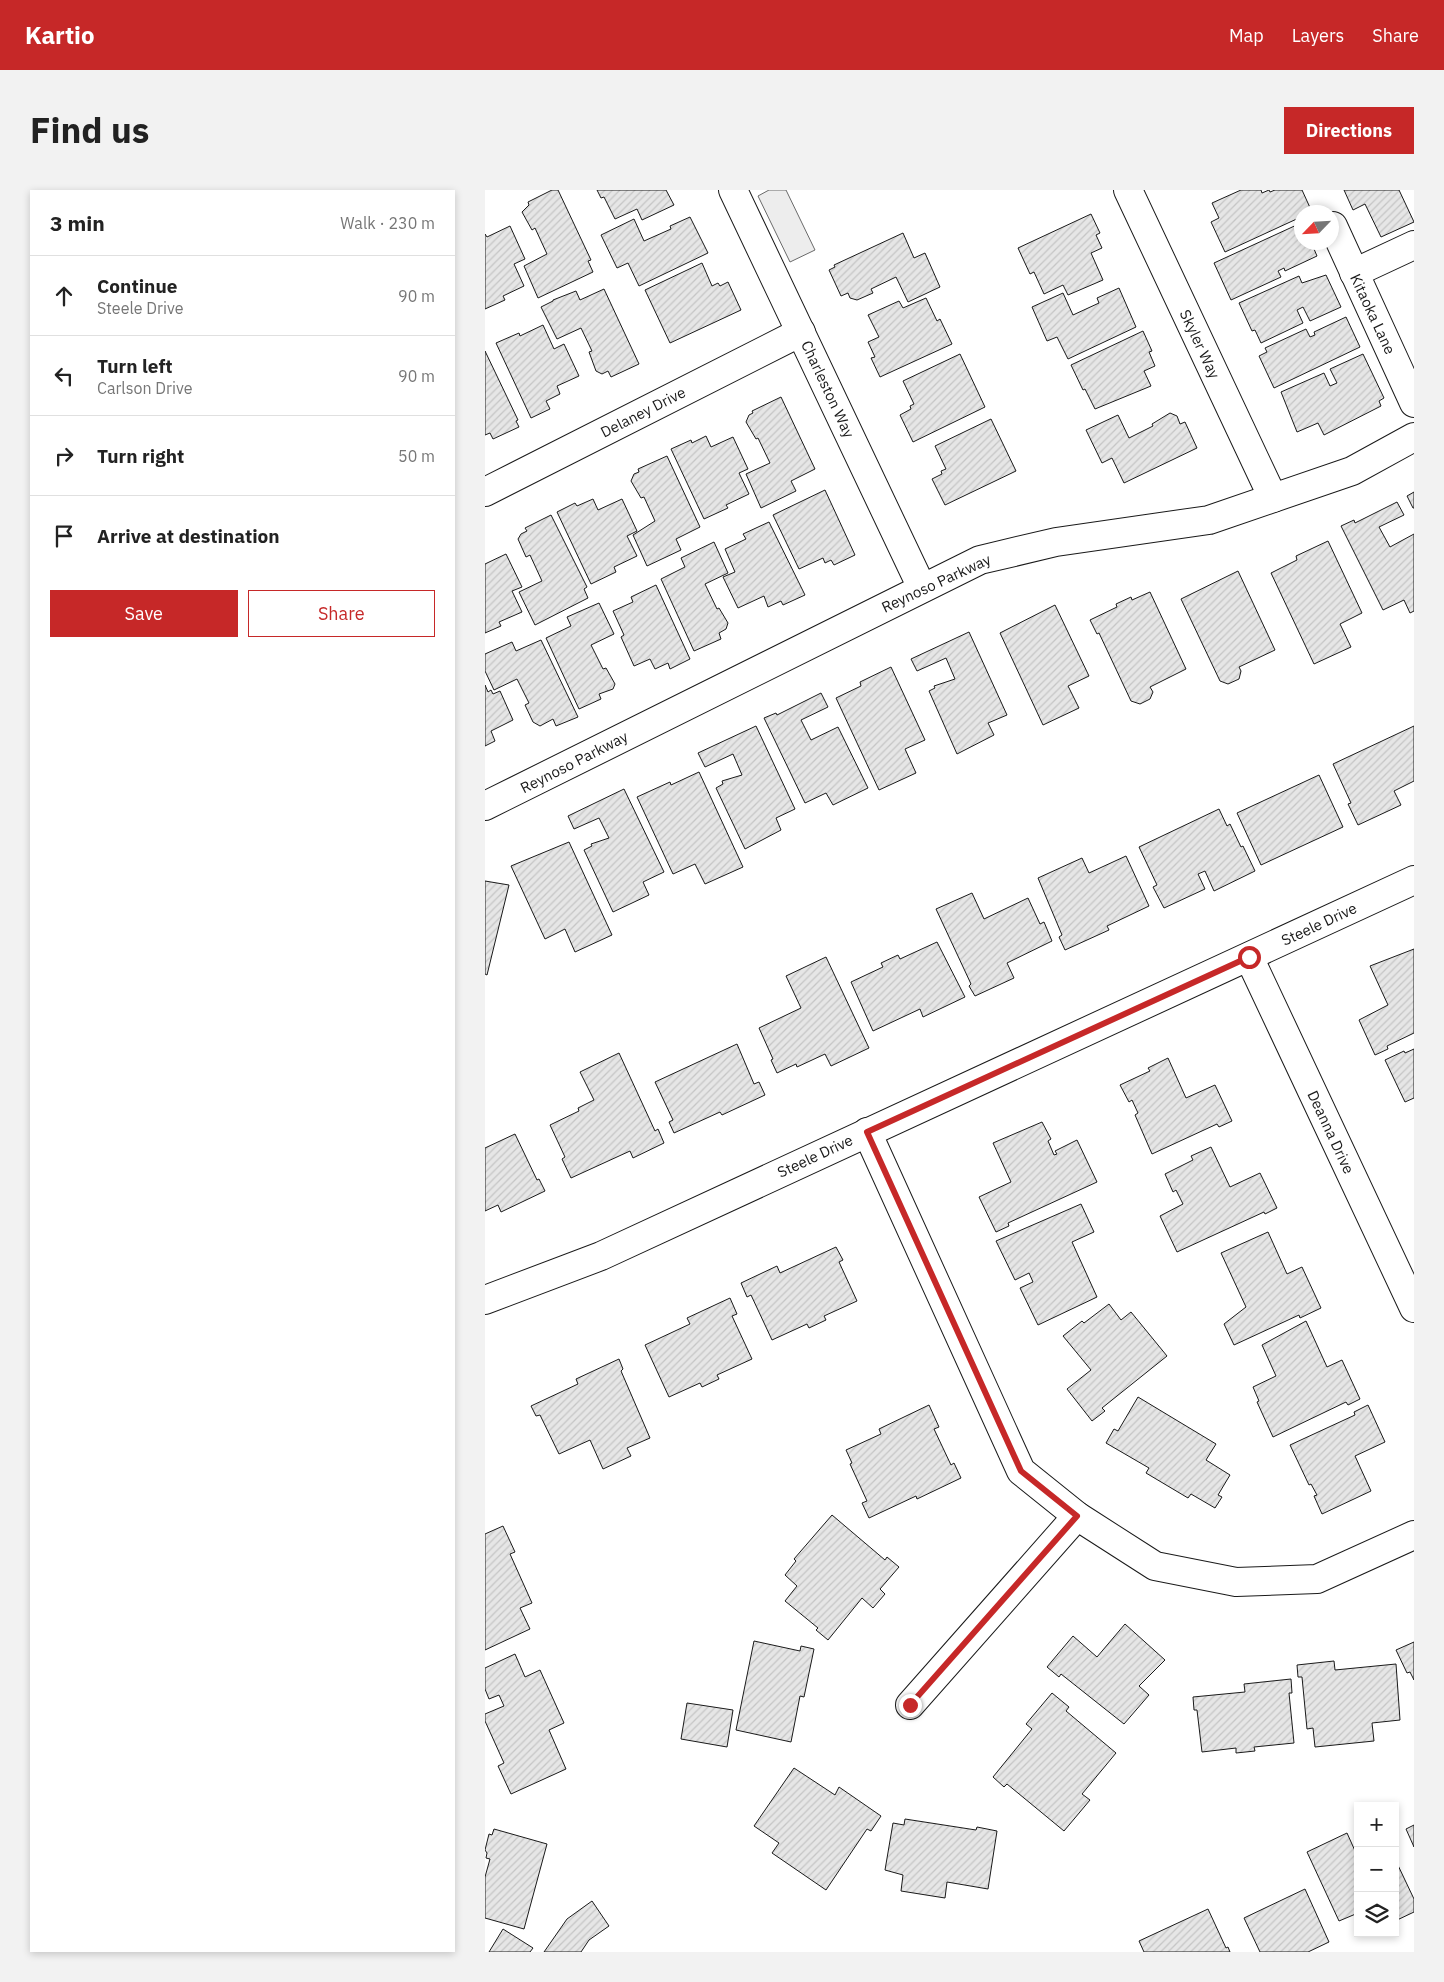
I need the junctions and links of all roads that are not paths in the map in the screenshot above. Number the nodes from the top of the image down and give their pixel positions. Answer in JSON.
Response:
{"nodes":[{"id":1,"x":733,"y":190,"type":"edge"},
{"id":2,"x":1128,"y":190,"type":"edge"},
{"id":3,"x":1339,"y":239,"type":"edge"},
{"id":4,"x":1414,"y":245,"type":"edge"},
{"id":5,"x":1354,"y":273,"type":"junction"},
{"id":6,"x":801,"y":332,"type":"junction"},
{"id":7,"x":1414,"y":403,"type":"edge"},
{"id":8,"x":1414,"y":437,"type":"edge"},
{"id":9,"x":485,"y":492,"type":"edge"},
{"id":10,"x":1273,"y":498,"type":"junction"},
{"id":11,"x":922,"y":588,"type":"junction"},
{"id":12,"x":485,"y":806,"type":"edge"},
{"id":13,"x":1414,"y":880,"type":"edge"},
{"id":14,"x":1249,"y":957,"type":"junction"},
{"id":15,"x":867,"y":1132,"type":"junction"},
{"id":16,"x":485,"y":1300,"type":"edge"},
{"id":17,"x":1414,"y":1308,"type":"edge"},
{"id":18,"x":1077,"y":1516,"type":"junction"},
{"id":19,"x":1414,"y":1536,"type":"edge"},
{"id":20,"x":910,"y":1705,"type":"dead end"}],
"edges":[{"from":1,"to":6,"type":"street","name":"Charleston Way"},
{"from":2,"to":10,"type":"street","name":"Skyler Way"},
{"from":3,"to":5,"type":"street","name":"Kitaoka Lane"},
{"from":4,"to":5,"type":"street"},
{"from":5,"to":7,"type":"street","name":"Kitaoka Lane"},
{"from":6,"to":9,"type":"street","name":"Delaney Drive"},
{"from":6,"to":11,"type":"street","name":"Charleston Way"},
{"from":8,"to":10,"type":"street","name":"Reynoso Parkway"},
{"from":10,"to":11,"type":"street","name":"Reynoso Parkway"},
{"from":11,"to":12,"type":"street","name":"Reynoso Parkway"},
{"from":13,"to":14,"type":"street","name":"Steele Drive"},
{"from":14,"to":15,"type":"street","name":"Steele Drive"},
{"from":14,"to":17,"type":"street","name":"Deanna Drive"},
{"from":15,"to":16,"type":"street","name":"Steele Drive"},
{"from":15,"to":18,"type":"street"},
{"from":18,"to":19,"type":"street"},
{"from":18,"to":20,"type":"street"}]}
